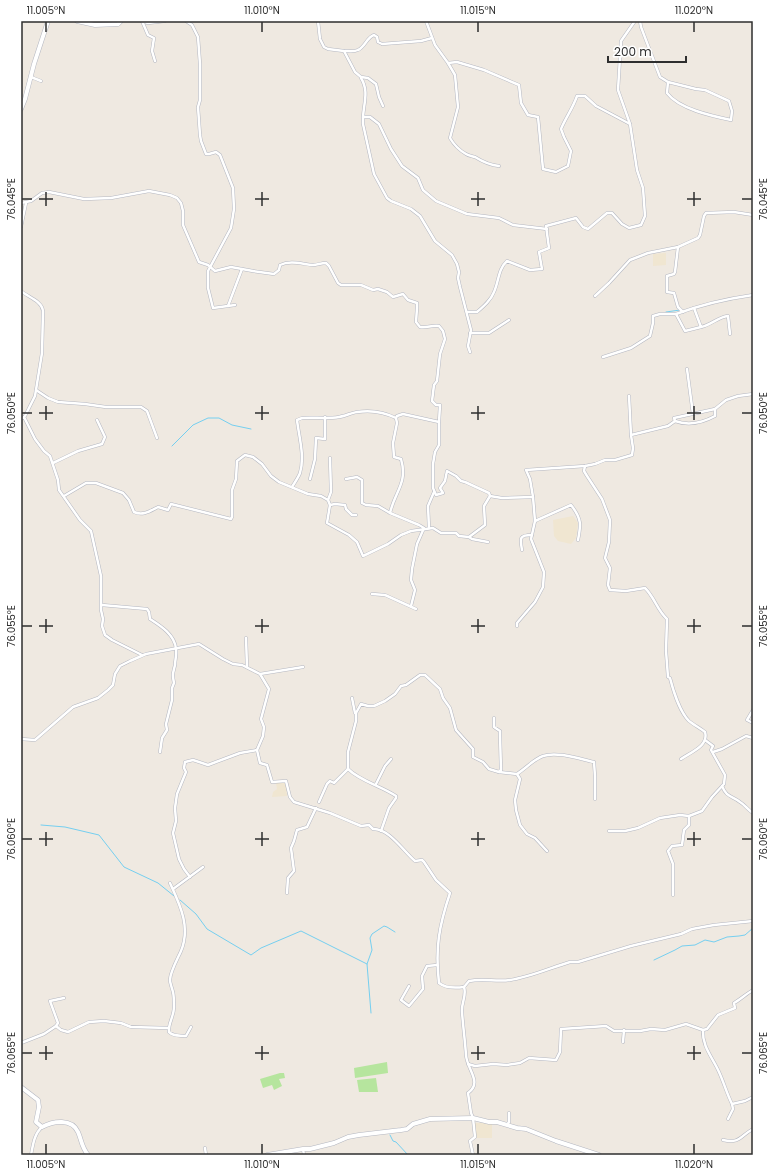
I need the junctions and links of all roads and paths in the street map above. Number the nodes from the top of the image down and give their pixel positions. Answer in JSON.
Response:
{"nodes":[{"id":1,"x":48,"y":21,"type":"edge"},
{"id":2,"x":76,"y":21,"type":"edge"},
{"id":3,"x":120,"y":21,"type":"edge"},
{"id":4,"x":142,"y":21,"type":"edge"},
{"id":5,"x":165,"y":21,"type":"edge"},
{"id":6,"x":186,"y":21,"type":"edge"},
{"id":7,"x":318,"y":21,"type":"edge"},
{"id":8,"x":426,"y":21,"type":"edge"},
{"id":9,"x":635,"y":21,"type":"edge"},
{"id":10,"x":640,"y":21,"type":"edge"},
{"id":11,"x":432,"y":38,"type":"junction"},
{"id":12,"x":344,"y":51,"type":"junction"},
{"id":13,"x":155,"y":62,"type":"dead end"},
{"id":14,"x":448,"y":63,"type":"junction"},
{"id":15,"x":31,"y":77,"type":"junction"},
{"id":16,"x":361,"y":77,"type":"junction"},
{"id":17,"x":41,"y":80,"type":"dead end"},
{"id":18,"x":668,"y":82,"type":"junction"},
{"id":19,"x":383,"y":106,"type":"dead end"},
{"id":20,"x":21,"y":109,"type":"edge"},
{"id":21,"x":363,"y":117,"type":"junction"},
{"id":22,"x":630,"y":124,"type":"junction"},
{"id":23,"x":499,"y":166,"type":"dead end"},
{"id":24,"x":26,"y":202,"type":"junction"},
{"id":25,"x":21,"y":203,"type":"edge"},
{"id":26,"x":753,"y":216,"type":"edge"},
{"id":27,"x":21,"y":227,"type":"edge"},
{"id":28,"x":547,"y":229,"type":"junction"},
{"id":29,"x":678,"y":247,"type":"junction"},
{"id":30,"x":210,"y":267,"type":"junction"},
{"id":31,"x":242,"y":269,"type":"junction"},
{"id":32,"x":21,"y":291,"type":"edge"},
{"id":33,"x":753,"y":295,"type":"edge"},
{"id":34,"x":595,"y":296,"type":"dead end"},
{"id":35,"x":235,"y":305,"type":"dead end"},
{"id":36,"x":228,"y":306,"type":"junction"},
{"id":37,"x":694,"y":308,"type":"junction"},
{"id":38,"x":467,"y":312,"type":"junction"},
{"id":39,"x":683,"y":312,"type":"junction"},
{"id":40,"x":676,"y":314,"type":"junction"},
{"id":41,"x":509,"y":320,"type":"dead end"},
{"id":42,"x":701,"y":327,"type":"junction"},
{"id":43,"x":470,"y":333,"type":"junction"},
{"id":44,"x":730,"y":334,"type":"dead end"},
{"id":45,"x":470,"y":352,"type":"dead end"},
{"id":46,"x":603,"y":357,"type":"dead end"},
{"id":47,"x":687,"y":369,"type":"dead end"},
{"id":48,"x":36,"y":390,"type":"junction"},
{"id":49,"x":753,"y":394,"type":"edge"},
{"id":50,"x":629,"y":396,"type":"dead end"},
{"id":51,"x":715,"y":409,"type":"junction"},
{"id":52,"x":693,"y":414,"type":"junction"},
{"id":53,"x":25,"y":416,"type":"dead end"},
{"id":54,"x":324,"y":417,"type":"junction"},
{"id":55,"x":396,"y":418,"type":"junction"},
{"id":56,"x":21,"y":419,"type":"edge"},
{"id":57,"x":97,"y":420,"type":"dead end"},
{"id":58,"x":675,"y":421,"type":"junction"},
{"id":59,"x":440,"y":422,"type":"junction"},
{"id":60,"x":631,"y":436,"type":"junction"},
{"id":61,"x":157,"y":438,"type":"dead end"},
{"id":62,"x":330,"y":458,"type":"dead end"},
{"id":63,"x":53,"y":463,"type":"junction"},
{"id":64,"x":585,"y":466,"type":"junction"},
{"id":65,"x":310,"y":479,"type":"dead end"},
{"id":66,"x":346,"y":479,"type":"dead end"},
{"id":67,"x":292,"y":487,"type":"junction"},
{"id":68,"x":434,"y":491,"type":"junction"},
{"id":69,"x":64,"y":496,"type":"junction"},
{"id":70,"x":490,"y":496,"type":"junction"},
{"id":71,"x":533,"y":497,"type":"junction"},
{"id":72,"x":328,"y":500,"type":"junction"},
{"id":73,"x":330,"y":505,"type":"junction"},
{"id":74,"x":390,"y":513,"type":"junction"},
{"id":75,"x":356,"y":515,"type":"dead end"},
{"id":76,"x":535,"y":521,"type":"junction"},
{"id":77,"x":424,"y":528,"type":"junction"},
{"id":78,"x":429,"y":528,"type":"junction"},
{"id":79,"x":532,"y":535,"type":"junction"},
{"id":80,"x":469,"y":537,"type":"junction"},
{"id":81,"x":578,"y":540,"type":"dead end"},
{"id":82,"x":488,"y":542,"type":"dead end"},
{"id":83,"x":522,"y":550,"type":"dead end"},
{"id":84,"x":372,"y":594,"type":"dead end"},
{"id":85,"x":102,"y":605,"type":"junction"},
{"id":86,"x":411,"y":606,"type":"junction"},
{"id":87,"x":416,"y":609,"type":"dead end"},
{"id":88,"x":517,"y":626,"type":"dead end"},
{"id":89,"x":246,"y":638,"type":"dead end"},
{"id":90,"x":176,"y":648,"type":"junction"},
{"id":91,"x":143,"y":656,"type":"junction"},
{"id":92,"x":247,"y":667,"type":"junction"},
{"id":93,"x":303,"y":667,"type":"dead end"},
{"id":94,"x":260,"y":674,"type":"junction"},
{"id":95,"x":352,"y":698,"type":"dead end"},
{"id":96,"x":753,"y":710,"type":"edge"},
{"id":97,"x":356,"y":715,"type":"junction"},
{"id":98,"x":494,"y":718,"type":"dead end"},
{"id":99,"x":753,"y":723,"type":"edge"},
{"id":100,"x":753,"y":738,"type":"edge"},
{"id":101,"x":21,"y":739,"type":"edge"},
{"id":102,"x":705,"y":740,"type":"junction"},
{"id":103,"x":257,"y":750,"type":"junction"},
{"id":104,"x":160,"y":752,"type":"dead end"},
{"id":105,"x":713,"y":752,"type":"dead end"},
{"id":106,"x":682,"y":759,"type":"dead end"},
{"id":107,"x":391,"y":760,"type":"dead end"},
{"id":108,"x":348,"y":769,"type":"junction"},
{"id":109,"x":499,"y":772,"type":"junction"},
{"id":110,"x":517,"y":774,"type":"junction"},
{"id":111,"x":376,"y":784,"type":"junction"},
{"id":112,"x":722,"y":786,"type":"junction"},
{"id":113,"x":595,"y":799,"type":"dead end"},
{"id":114,"x":319,"y":802,"type":"dead end"},
{"id":115,"x":316,"y":808,"type":"junction"},
{"id":116,"x":753,"y":812,"type":"edge"},
{"id":117,"x":689,"y":816,"type":"junction"},
{"id":118,"x":382,"y":831,"type":"junction"},
{"id":119,"x":609,"y":831,"type":"dead end"},
{"id":120,"x":547,"y":851,"type":"dead end"},
{"id":121,"x":203,"y":867,"type":"dead end"},
{"id":122,"x":190,"y":877,"type":"junction"},
{"id":123,"x":170,"y":883,"type":"dead end"},
{"id":124,"x":173,"y":889,"type":"junction"},
{"id":125,"x":287,"y":892,"type":"dead end"},
{"id":126,"x":673,"y":895,"type":"dead end"},
{"id":127,"x":753,"y":921,"type":"edge"},
{"id":128,"x":437,"y":965,"type":"junction"},
{"id":129,"x":409,"y":986,"type":"dead end"},
{"id":130,"x":464,"y":987,"type":"junction"},
{"id":131,"x":753,"y":990,"type":"edge"},
{"id":132,"x":64,"y":998,"type":"dead end"},
{"id":133,"x":56,"y":1026,"type":"junction"},
{"id":134,"x":191,"y":1027,"type":"dead end"},
{"id":135,"x":169,"y":1028,"type":"junction"},
{"id":136,"x":624,"y":1030,"type":"junction"},
{"id":137,"x":703,"y":1030,"type":"junction"},
{"id":138,"x":623,"y":1042,"type":"dead end"},
{"id":139,"x":21,"y":1043,"type":"edge"},
{"id":140,"x":468,"y":1064,"type":"junction"},
{"id":141,"x":21,"y":1087,"type":"edge"},
{"id":142,"x":753,"y":1097,"type":"edge"},
{"id":143,"x":732,"y":1104,"type":"junction"},
{"id":144,"x":509,"y":1113,"type":"dead end"},
{"id":145,"x":473,"y":1118,"type":"junction"},
{"id":146,"x":728,"y":1119,"type":"dead end"},
{"id":147,"x":507,"y":1125,"type":"junction"},
{"id":148,"x":42,"y":1127,"type":"junction"},
{"id":149,"x":753,"y":1129,"type":"edge"},
{"id":150,"x":723,"y":1140,"type":"dead end"},
{"id":151,"x":205,"y":1148,"type":"dead end"},
{"id":152,"x":303,"y":1149,"type":"junction"},
{"id":153,"x":31,"y":1155,"type":"edge"},
{"id":154,"x":88,"y":1155,"type":"edge"},
{"id":155,"x":206,"y":1155,"type":"edge"},
{"id":156,"x":266,"y":1155,"type":"edge"},
{"id":157,"x":304,"y":1155,"type":"edge"},
{"id":158,"x":472,"y":1155,"type":"edge"},
{"id":159,"x":599,"y":1155,"type":"edge"}],
"edges":[{"from":1,"to":15,"type":"street"},
{"from":2,"to":3,"type":"street"},
{"from":4,"to":5,"type":"street"},
{"from":4,"to":13,"type":"street"},
{"from":6,"to":30,"type":"street"},
{"from":7,"to":12,"type":"street"},
{"from":8,"to":11,"type":"street"},
{"from":9,"to":22,"type":"street"},
{"from":10,"to":18,"type":"street"},
{"from":11,"to":12,"type":"street"},
{"from":11,"to":14,"type":"street"},
{"from":12,"to":16,"type":"street"},
{"from":14,"to":22,"type":"street"},
{"from":14,"to":23,"type":"street"},
{"from":15,"to":17,"type":"street"},
{"from":15,"to":20,"type":"street"},
{"from":16,"to":19,"type":"street"},
{"from":16,"to":21,"type":"street"},
{"from":18,"to":18,"type":"street"},
{"from":21,"to":28,"type":"street"},
{"from":21,"to":38,"type":"street"},
{"from":22,"to":28,"type":"street"},
{"from":24,"to":25,"type":"street"},
{"from":24,"to":27,"type":"street"},
{"from":24,"to":30,"type":"street"},
{"from":26,"to":29,"type":"street"},
{"from":28,"to":38,"type":"street"},
{"from":29,"to":34,"type":"street"},
{"from":29,"to":39,"type":"street"},
{"from":30,"to":31,"type":"street"},
{"from":30,"to":36,"type":"street"},
{"from":31,"to":36,"type":"street"},
{"from":31,"to":59,"type":"street"},
{"from":32,"to":48,"type":"street"},
{"from":33,"to":37,"type":"street"},
{"from":35,"to":36,"type":"street"},
{"from":37,"to":39,"type":"street"},
{"from":37,"to":42,"type":"street"},
{"from":38,"to":43,"type":"street"},
{"from":39,"to":40,"type":"street"},
{"from":40,"to":42,"type":"street"},
{"from":40,"to":46,"type":"street"},
{"from":41,"to":43,"type":"street"},
{"from":42,"to":44,"type":"street"},
{"from":43,"to":45,"type":"street"},
{"from":47,"to":52,"type":"street"},
{"from":48,"to":53,"type":"street"},
{"from":48,"to":61,"type":"street"},
{"from":49,"to":51,"type":"street"},
{"from":50,"to":60,"type":"street"},
{"from":51,"to":52,"type":"street"},
{"from":51,"to":58,"type":"street"},
{"from":52,"to":58,"type":"street"},
{"from":54,"to":55,"type":"street"},
{"from":54,"to":65,"type":"street"},
{"from":54,"to":67,"type":"street"},
{"from":55,"to":59,"type":"street"},
{"from":55,"to":74,"type":"street"},
{"from":56,"to":63,"type":"street"},
{"from":57,"to":63,"type":"street"},
{"from":58,"to":60,"type":"street"},
{"from":59,"to":68,"type":"street"},
{"from":60,"to":64,"type":"street"},
{"from":62,"to":72,"type":"street"},
{"from":63,"to":69,"type":"street"},
{"from":64,"to":71,"type":"street"},
{"from":64,"to":102,"type":"street"},
{"from":66,"to":74,"type":"street"},
{"from":67,"to":69,"type":"street"},
{"from":67,"to":72,"type":"street"},
{"from":68,"to":70,"type":"street"},
{"from":68,"to":78,"type":"street"},
{"from":69,"to":85,"type":"street"},
{"from":70,"to":71,"type":"street"},
{"from":70,"to":80,"type":"street"},
{"from":71,"to":76,"type":"street"},
{"from":72,"to":73,"type":"street"},
{"from":73,"to":75,"type":"street"},
{"from":73,"to":77,"type":"street"},
{"from":74,"to":77,"type":"street"},
{"from":76,"to":79,"type":"street"},
{"from":76,"to":81,"type":"street"},
{"from":77,"to":78,"type":"street"},
{"from":77,"to":86,"type":"street"},
{"from":78,"to":80,"type":"street"},
{"from":79,"to":83,"type":"street"},
{"from":79,"to":88,"type":"street"},
{"from":80,"to":82,"type":"street"},
{"from":84,"to":86,"type":"street"},
{"from":85,"to":90,"type":"street"},
{"from":85,"to":91,"type":"street"},
{"from":86,"to":87,"type":"street"},
{"from":89,"to":92,"type":"street"},
{"from":90,"to":91,"type":"street"},
{"from":90,"to":92,"type":"street"},
{"from":90,"to":104,"type":"street"},
{"from":91,"to":101,"type":"street"},
{"from":92,"to":94,"type":"street"},
{"from":93,"to":94,"type":"street"},
{"from":94,"to":103,"type":"street"},
{"from":95,"to":97,"type":"street"},
{"from":96,"to":99,"type":"street"},
{"from":97,"to":108,"type":"street"},
{"from":97,"to":109,"type":"street"},
{"from":98,"to":109,"type":"street"},
{"from":100,"to":105,"type":"street"},
{"from":102,"to":106,"type":"street"},
{"from":102,"to":112,"type":"street"},
{"from":103,"to":115,"type":"street"},
{"from":103,"to":122,"type":"street"},
{"from":107,"to":111,"type":"street"},
{"from":108,"to":111,"type":"street"},
{"from":108,"to":114,"type":"street"},
{"from":109,"to":110,"type":"street"},
{"from":110,"to":113,"type":"street"},
{"from":110,"to":120,"type":"street"},
{"from":111,"to":118,"type":"street"},
{"from":112,"to":116,"type":"street"},
{"from":112,"to":117,"type":"street"},
{"from":115,"to":118,"type":"street"},
{"from":115,"to":125,"type":"street"},
{"from":117,"to":119,"type":"street"},
{"from":117,"to":126,"type":"street"},
{"from":118,"to":128,"type":"street"},
{"from":121,"to":122,"type":"street"},
{"from":122,"to":124,"type":"street"},
{"from":123,"to":124,"type":"street"},
{"from":124,"to":135,"type":"street"},
{"from":127,"to":130,"type":"street"},
{"from":128,"to":129,"type":"street"},
{"from":128,"to":130,"type":"street"},
{"from":130,"to":140,"type":"street"},
{"from":131,"to":137,"type":"street"},
{"from":132,"to":133,"type":"street"},
{"from":133,"to":135,"type":"street"},
{"from":133,"to":139,"type":"street"},
{"from":134,"to":135,"type":"street"},
{"from":136,"to":137,"type":"street"},
{"from":136,"to":138,"type":"street"},
{"from":136,"to":140,"type":"street"},
{"from":137,"to":143,"type":"street"},
{"from":140,"to":145,"type":"street"},
{"from":141,"to":148,"type":"street"},
{"from":142,"to":143,"type":"street"},
{"from":143,"to":146,"type":"street"},
{"from":144,"to":147,"type":"street"},
{"from":145,"to":147,"type":"street"},
{"from":145,"to":152,"type":"street"},
{"from":145,"to":158,"type":"street"},
{"from":147,"to":159,"type":"street"},
{"from":148,"to":153,"type":"street"},
{"from":148,"to":154,"type":"street"},
{"from":149,"to":150,"type":"street"},
{"from":151,"to":155,"type":"street"},
{"from":152,"to":156,"type":"street"},
{"from":152,"to":157,"type":"street"}]}
